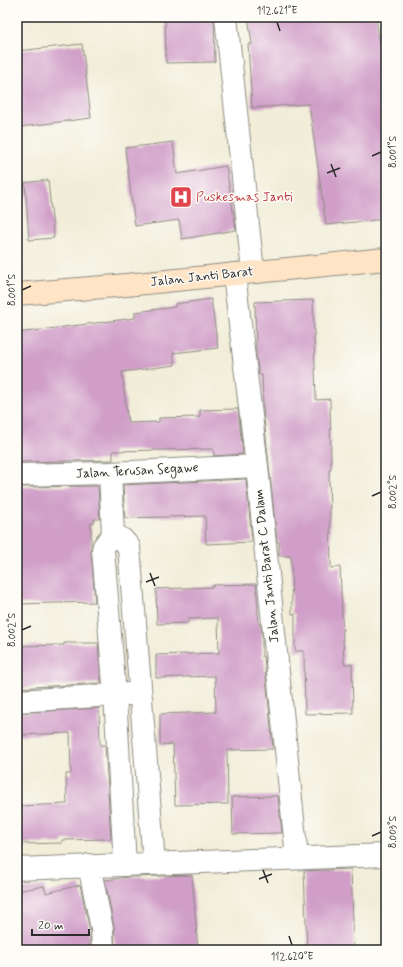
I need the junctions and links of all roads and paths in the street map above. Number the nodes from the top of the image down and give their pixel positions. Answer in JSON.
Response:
{"nodes":[{"id":1,"x":226,"y":17,"type":"edge"},
{"id":2,"x":386,"y":259,"type":"edge"},
{"id":3,"x":244,"y":273,"type":"junction"},
{"id":4,"x":17,"y":294,"type":"edge"},
{"id":5,"x":257,"y":466,"type":"junction"},
{"id":6,"x":110,"y":473,"type":"junction"},
{"id":7,"x":17,"y":475,"type":"edge"},
{"id":8,"x":113,"y":534,"type":"junction"},
{"id":9,"x":140,"y":693,"type":"junction"},
{"id":10,"x":115,"y":695,"type":"junction"},
{"id":11,"x":17,"y":701,"type":"edge"},
{"id":12,"x":386,"y":855,"type":"edge"},
{"id":13,"x":297,"y":858,"type":"junction"},
{"id":14,"x":154,"y":863,"type":"junction"},
{"id":15,"x":126,"y":864,"type":"junction"},
{"id":16,"x":89,"y":865,"type":"junction"},
{"id":17,"x":17,"y":869,"type":"edge"},
{"id":18,"x":104,"y":950,"type":"edge"}],
"edges":[{"from":1,"to":3,"type":"street","name":"Jalan Janti Barat C Dalam"},
{"from":2,"to":3,"type":"street","name":"Jalan Janti Barat"},
{"from":3,"to":4,"type":"street","name":"Jalan Janti Barat"},
{"from":3,"to":5,"type":"street","name":"Jalan Janti Barat C Dalam"},
{"from":5,"to":6,"type":"street","name":"Jalan Terusan Segawe"},
{"from":5,"to":13,"type":"street","name":"Jalan Janti Barat C Dalam"},
{"from":6,"to":7,"type":"street","name":"Jalan Terusan Segawe"},
{"from":6,"to":8,"type":"street"},
{"from":8,"to":9,"type":"street"},
{"from":8,"to":10,"type":"street"},
{"from":9,"to":10,"type":"street"},
{"from":9,"to":14,"type":"street"},
{"from":10,"to":11,"type":"street"},
{"from":10,"to":15,"type":"street"},
{"from":12,"to":13,"type":"street"},
{"from":13,"to":14,"type":"street"},
{"from":14,"to":15,"type":"street"},
{"from":15,"to":16,"type":"street"},
{"from":16,"to":17,"type":"street"},
{"from":16,"to":18,"type":"street"}]}
